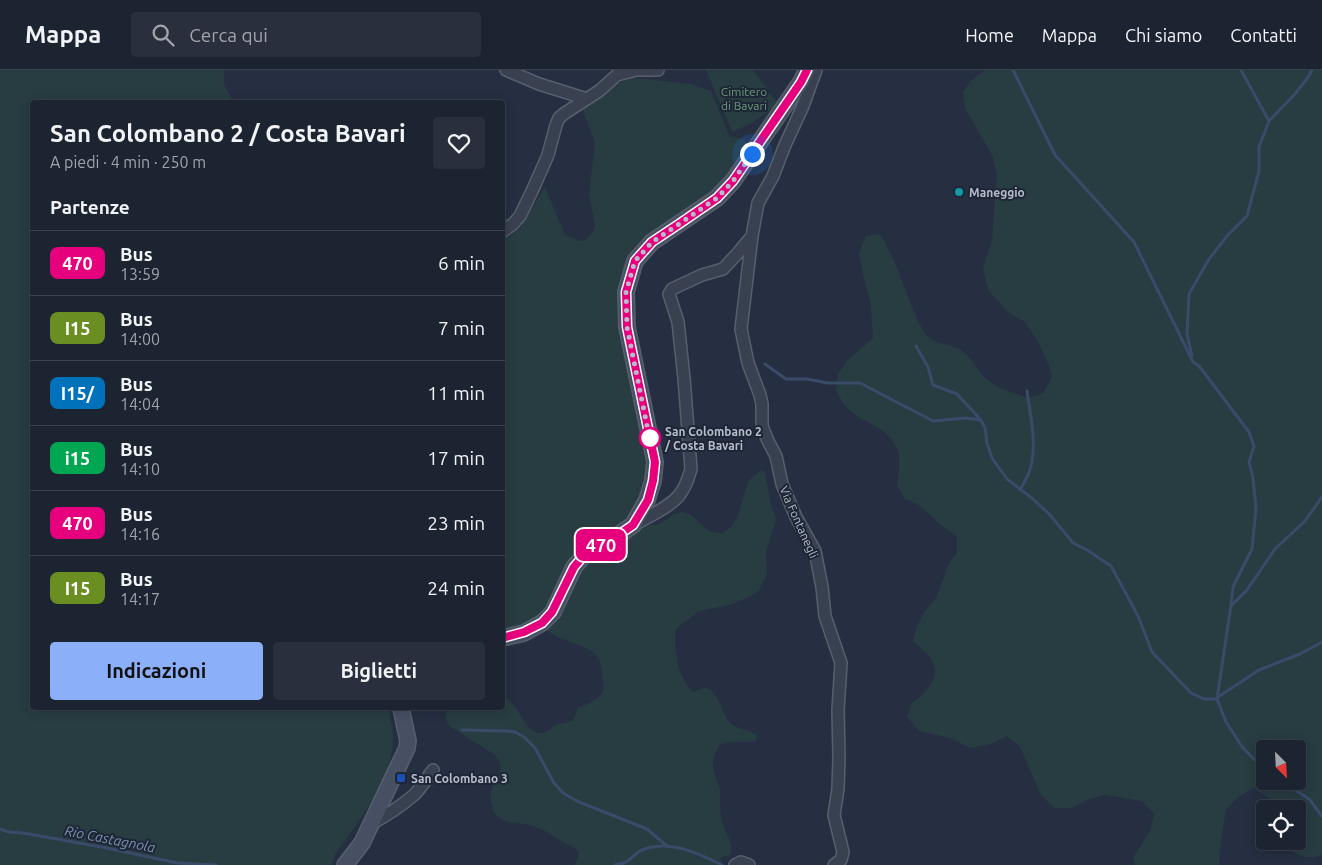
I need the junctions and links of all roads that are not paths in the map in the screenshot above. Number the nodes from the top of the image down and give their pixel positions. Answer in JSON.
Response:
{"nodes":[{"id":1,"x":506,"y":70,"type":"edge"},
{"id":2,"x":658,"y":70,"type":"edge"},
{"id":3,"x":806,"y":70,"type":"edge"},
{"id":4,"x":816,"y":70,"type":"edge"},
{"id":5,"x":587,"y":99,"type":"junction"},
{"id":6,"x":505,"y":230,"type":"edge"},
{"id":7,"x":752,"y":236,"type":"junction"},
{"id":8,"x":633,"y":525,"type":"junction"},
{"id":9,"x":505,"y":637,"type":"edge"},
{"id":10,"x":400,"y":710,"type":"edge"},
{"id":11,"x":433,"y":770,"type":"dead end"},
{"id":12,"x":371,"y":824,"type":"junction"},
{"id":13,"x":345,"y":865,"type":"edge"},
{"id":14,"x":735,"y":865,"type":"edge"},
{"id":15,"x":749,"y":865,"type":"edge"},
{"id":16,"x":834,"y":865,"type":"edge"}],
"edges":[{"from":1,"to":5,"type":"street"},
{"from":2,"to":5,"type":"street"},
{"from":3,"to":8,"type":"street"},
{"from":4,"to":7,"type":"street","name":"Via Fontanegli"},
{"from":5,"to":6,"type":"street"},
{"from":7,"to":8,"type":"street"},
{"from":7,"to":16,"type":"street","name":"Via Fontanegli"},
{"from":8,"to":9,"type":"street"},
{"from":10,"to":12,"type":"street"},
{"from":11,"to":12,"type":"street"},
{"from":12,"to":13,"type":"street"},
{"from":14,"to":15,"type":"street"}]}
